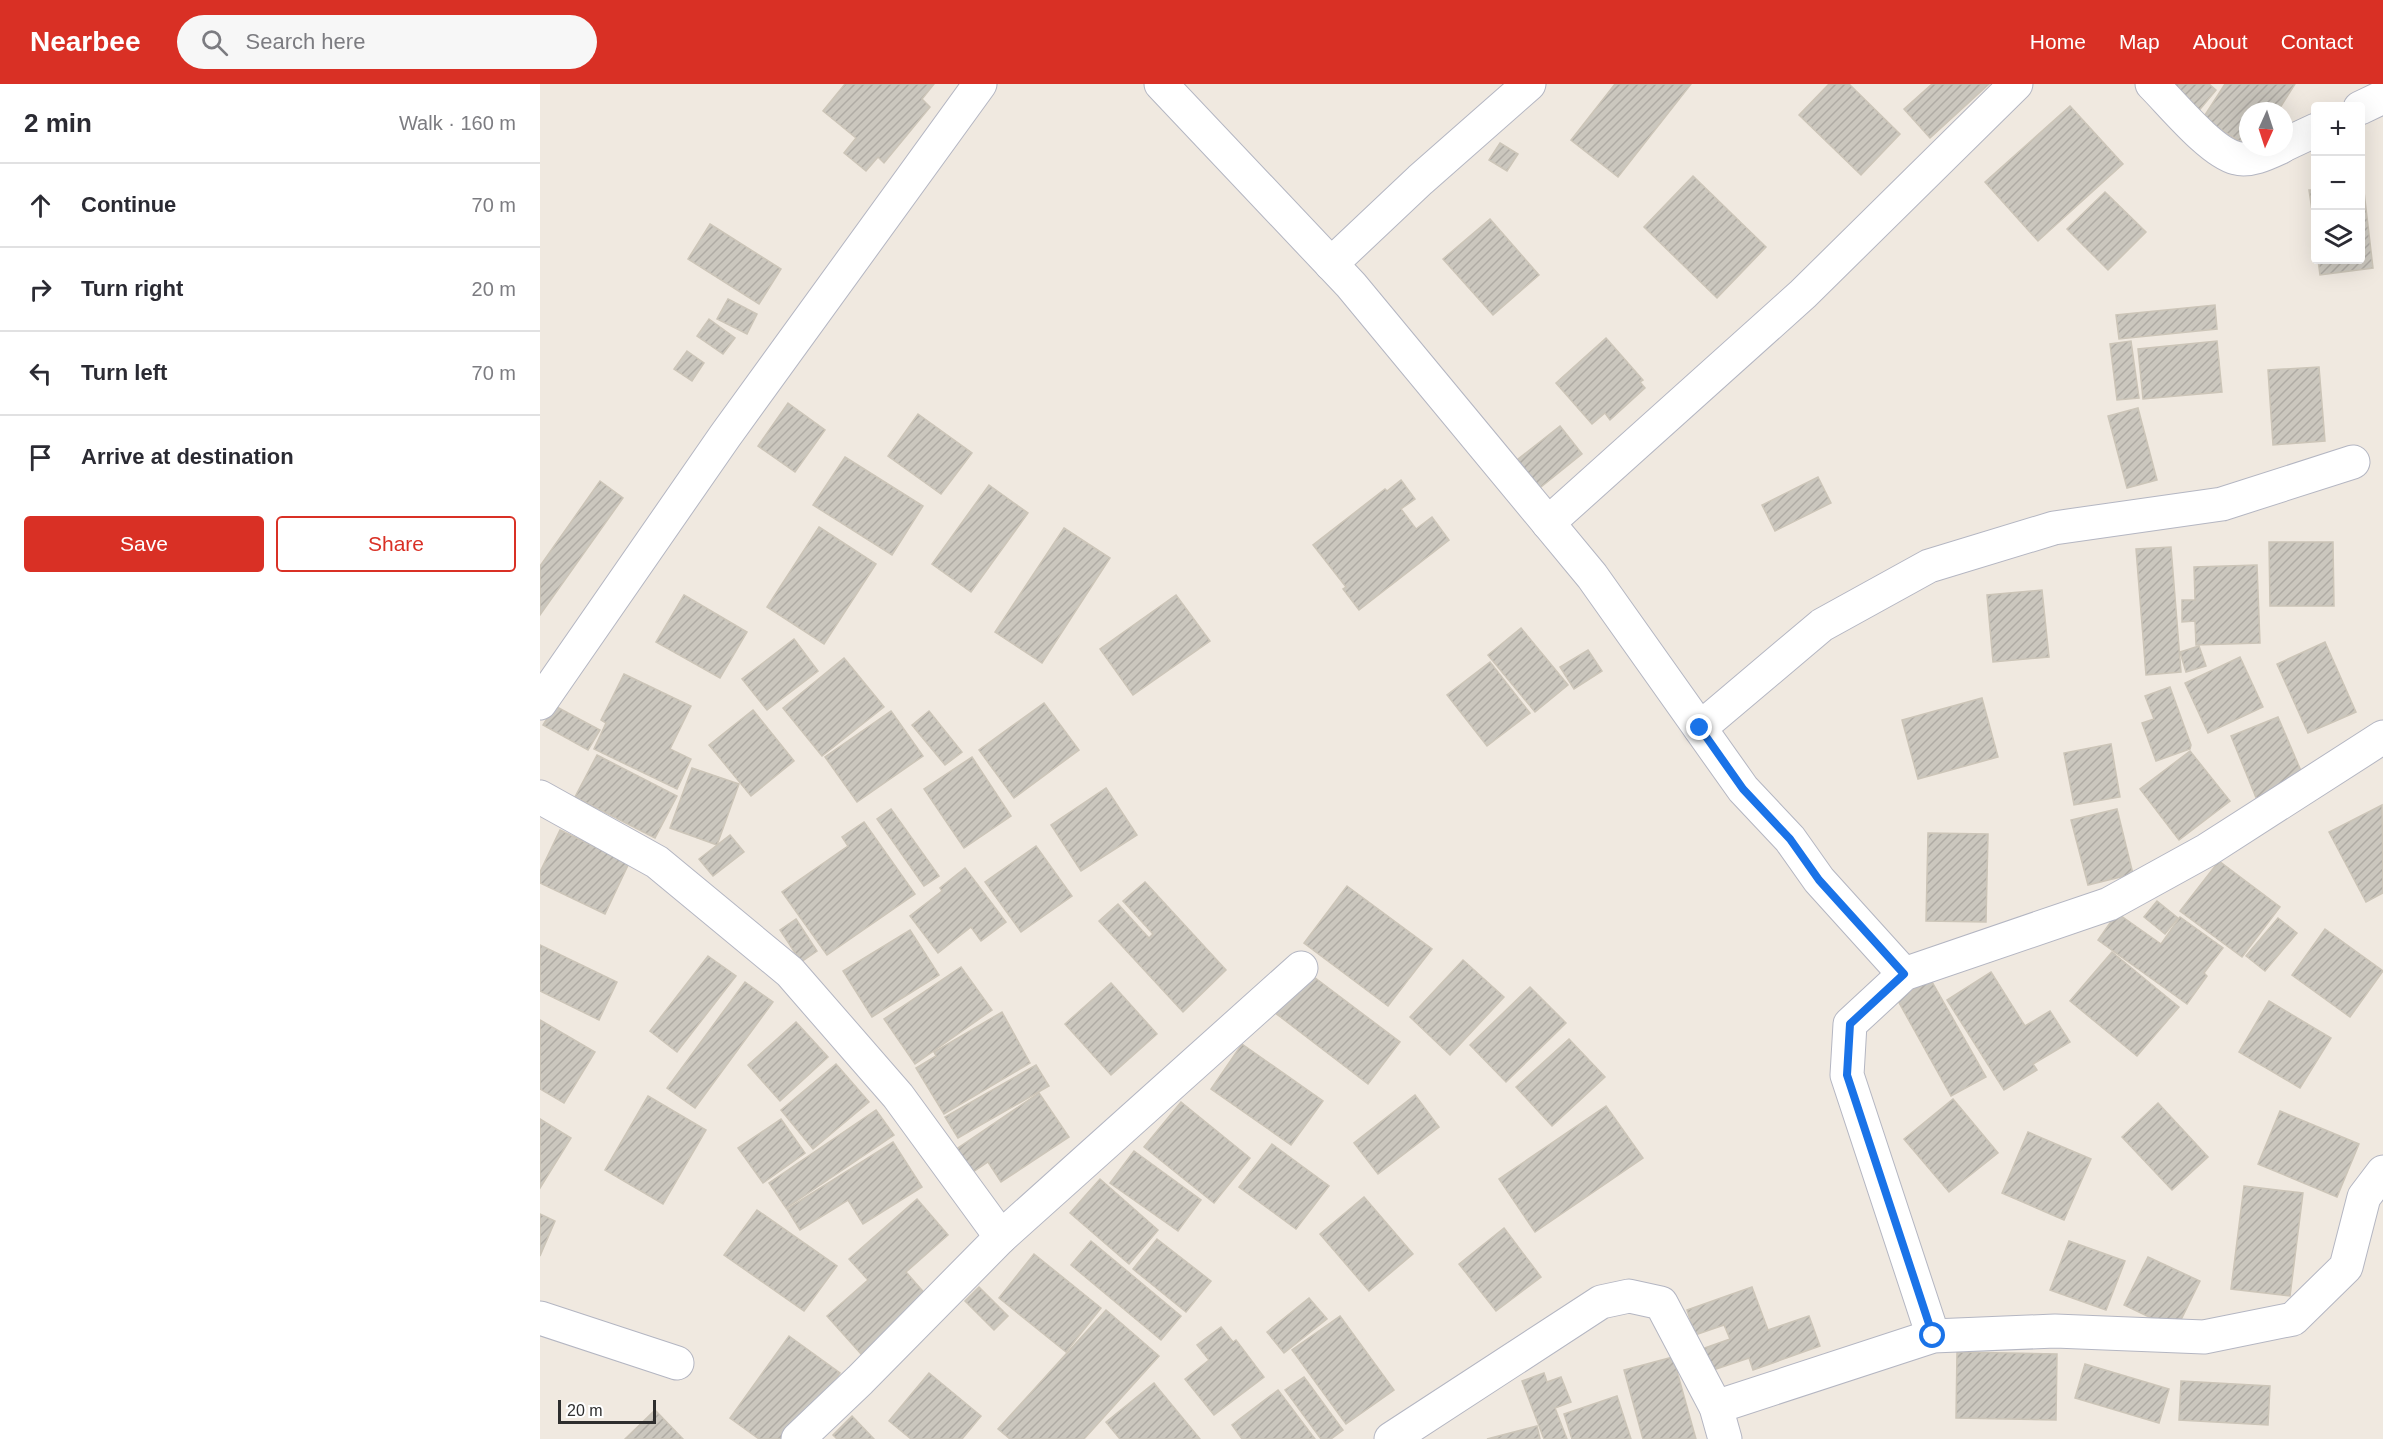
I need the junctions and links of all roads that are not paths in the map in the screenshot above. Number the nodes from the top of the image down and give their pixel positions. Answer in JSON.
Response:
{"nodes":[{"id":1,"x":980,"y":84,"type":"edge"},
{"id":2,"x":1161,"y":84,"type":"edge"},
{"id":3,"x":1529,"y":84,"type":"edge"},
{"id":4,"x":2016,"y":84,"type":"edge"},
{"id":5,"x":2152,"y":84,"type":"edge"},
{"id":6,"x":2383,"y":97,"type":"edge"},
{"id":7,"x":2365,"y":106,"type":"edge"},
{"id":8,"x":2311,"y":132,"type":"edge"},
{"id":9,"x":2293,"y":141,"type":"edge"},
{"id":10,"x":2262,"y":156,"type":"edge"},
{"id":11,"x":1331,"y":264,"type":"junction"},
{"id":12,"x":2353,"y":462,"type":"dead end"},
{"id":13,"x":1548,"y":523,"type":"junction"},
{"id":14,"x":540,"y":703,"type":"edge"},
{"id":15,"x":1700,"y":728,"type":"junction"},
{"id":16,"x":2383,"y":737,"type":"edge"},
{"id":17,"x":540,"y":797,"type":"edge"},
{"id":18,"x":1301,"y":968,"type":"dead end"},
{"id":19,"x":1904,"y":974,"type":"junction"},
{"id":20,"x":2383,"y":1172,"type":"edge"},
{"id":21,"x":1001,"y":1237,"type":"junction"},
{"id":22,"x":540,"y":1318,"type":"edge"},
{"id":23,"x":1933,"y":1336,"type":"junction"},
{"id":24,"x":677,"y":1363,"type":"dead end"},
{"id":25,"x":1716,"y":1407,"type":"junction"},
{"id":26,"x":798,"y":1439,"type":"edge"},
{"id":27,"x":1391,"y":1439,"type":"edge"},
{"id":28,"x":1725,"y":1439,"type":"edge"}],
"edges":[{"from":1,"to":14,"type":"street"},
{"from":2,"to":11,"type":"street"},
{"from":3,"to":11,"type":"street"},
{"from":4,"to":13,"type":"street"},
{"from":5,"to":10,"type":"street"},
{"from":6,"to":7,"type":"street"},
{"from":8,"to":9,"type":"street"},
{"from":11,"to":13,"type":"street"},
{"from":12,"to":15,"type":"street"},
{"from":13,"to":15,"type":"street"},
{"from":15,"to":19,"type":"street"},
{"from":16,"to":19,"type":"street"},
{"from":17,"to":21,"type":"street"},
{"from":18,"to":21,"type":"street"},
{"from":19,"to":23,"type":"street"},
{"from":20,"to":23,"type":"street"},
{"from":21,"to":26,"type":"street"},
{"from":22,"to":24,"type":"street"},
{"from":23,"to":25,"type":"street"},
{"from":25,"to":27,"type":"street"},
{"from":25,"to":28,"type":"street"}]}
